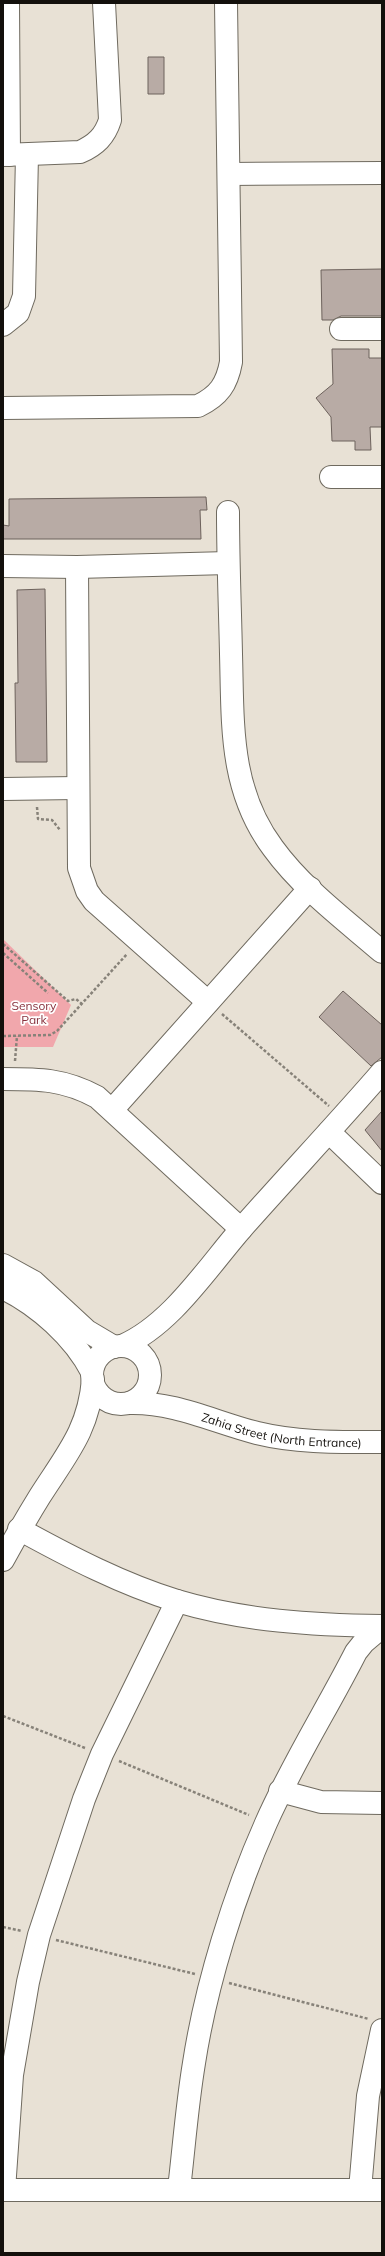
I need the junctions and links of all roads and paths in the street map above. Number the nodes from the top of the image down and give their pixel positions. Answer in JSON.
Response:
{"nodes":[{"id":1,"x":8,"y":3,"type":"edge"},
{"id":2,"x":104,"y":3,"type":"edge"},
{"id":3,"x":226,"y":3,"type":"edge"},
{"id":4,"x":13,"y":155,"type":"edge"},
{"id":5,"x":382,"y":173,"type":"edge"},
{"id":6,"x":229,"y":174,"type":"junction"},
{"id":7,"x":3,"y":325,"type":"edge"},
{"id":8,"x":341,"y":329,"type":"dead end"},
{"id":9,"x":382,"y":329,"type":"edge"},
{"id":10,"x":3,"y":408,"type":"edge"},
{"id":11,"x":331,"y":477,"type":"dead end"},
{"id":12,"x":382,"y":477,"type":"edge"},
{"id":13,"x":228,"y":512,"type":"dead end"},
{"id":14,"x":228,"y":563,"type":"junction"},
{"id":15,"x":3,"y":566,"type":"edge"},
{"id":16,"x":76,"y":567,"type":"junction"},
{"id":17,"x":77,"y":788,"type":"junction"},
{"id":18,"x":3,"y":789,"type":"edge"},
{"id":19,"x":30,"y":806,"type":"dead end"},
{"id":20,"x":63,"y":834,"type":"dead end"},
{"id":21,"x":310,"y":888,"type":"junction"},
{"id":22,"x":139,"y":941,"type":"junction"},
{"id":23,"x":3,"y":944,"type":"edge"},
{"id":24,"x":382,"y":952,"type":"edge"},
{"id":25,"x":3,"y":953,"type":"edge"},
{"id":26,"x":48,"y":993,"type":"dead end"},
{"id":27,"x":208,"y":1002,"type":"junction"},
{"id":28,"x":82,"y":1004,"type":"junction"},
{"id":29,"x":3,"y":1036,"type":"edge"},
{"id":30,"x":17,"y":1036,"type":"junction"},
{"id":31,"x":382,"y":1072,"type":"edge"},
{"id":32,"x":8,"y":1079,"type":"edge"},
{"id":33,"x":332,"y":1108,"type":"dead end"},
{"id":34,"x":113,"y":1109,"type":"junction"},
{"id":35,"x":329,"y":1132,"type":"junction"},
{"id":36,"x":382,"y":1183,"type":"edge"},
{"id":37,"x":241,"y":1229,"type":"junction"},
{"id":38,"x":3,"y":1265,"type":"edge"},
{"id":39,"x":3,"y":1288,"type":"edge"},
{"id":40,"x":164,"y":1319,"type":"junction"},
{"id":41,"x":118,"y":1347,"type":"junction"},
{"id":42,"x":150,"y":1369,"type":"junction"},
{"id":43,"x":93,"y":1376,"type":"junction"},
{"id":44,"x":127,"y":1404,"type":"junction"},
{"id":45,"x":184,"y":1409,"type":"junction"},
{"id":46,"x":77,"y":1439,"type":"junction"},
{"id":47,"x":382,"y":1442,"type":"edge"},
{"id":48,"x":19,"y":1530,"type":"junction"},
{"id":49,"x":3,"y":1560,"type":"edge"},
{"id":50,"x":177,"y":1601,"type":"junction"},
{"id":51,"x":333,"y":1625,"type":"junction"},
{"id":52,"x":382,"y":1626,"type":"edge"},
{"id":53,"x":351,"y":1663,"type":"junction"},
{"id":54,"x":3,"y":1716,"type":"edge"},
{"id":55,"x":102,"y":1754,"type":"junction"},
{"id":56,"x":280,"y":1791,"type":"junction"},
{"id":57,"x":382,"y":1803,"type":"edge"},
{"id":58,"x":266,"y":1822,"type":"junction"},
{"id":59,"x":382,"y":2030,"type":"edge"},
{"id":60,"x":179,"y":2189,"type":"junction"},
{"id":61,"x":3,"y":2190,"type":"edge"},
{"id":62,"x":360,"y":2190,"type":"junction"},
{"id":63,"x":382,"y":2190,"type":"edge"}],
"edges":[{"from":1,"to":4,"type":"street"},
{"from":2,"to":4,"type":"street"},
{"from":3,"to":6,"type":"street"},
{"from":4,"to":7,"type":"street"},
{"from":5,"to":6,"type":"street"},
{"from":6,"to":10,"type":"street"},
{"from":8,"to":9,"type":"street"},
{"from":11,"to":12,"type":"street"},
{"from":13,"to":14,"type":"street"},
{"from":14,"to":16,"type":"street"},
{"from":14,"to":21,"type":"street"},
{"from":15,"to":16,"type":"street"},
{"from":16,"to":17,"type":"street"},
{"from":17,"to":18,"type":"street"},
{"from":17,"to":22,"type":"street"},
{"from":19,"to":20,"type":"path"},
{"from":21,"to":24,"type":"street"},
{"from":21,"to":27,"type":"street"},
{"from":22,"to":27,"type":"street"},
{"from":22,"to":28,"type":"path"},
{"from":23,"to":28,"type":"path"},
{"from":25,"to":26,"type":"path"},
{"from":27,"to":33,"type":"path"},
{"from":27,"to":34,"type":"street"},
{"from":28,"to":30,"type":"path"},
{"from":29,"to":30,"type":"path"},
{"from":30,"to":32,"type":"path"},
{"from":31,"to":35,"type":"street"},
{"from":32,"to":34,"type":"street"},
{"from":34,"to":37,"type":"street"},
{"from":35,"to":36,"type":"street"},
{"from":35,"to":37,"type":"street"},
{"from":37,"to":40,"type":"street"},
{"from":38,"to":41,"type":"street"},
{"from":39,"to":43,"type":"street"},
{"from":40,"to":41,"type":"street"},
{"from":40,"to":42,"type":"street"},
{"from":41,"to":42,"type":"street"},
{"from":41,"to":43,"type":"street"},
{"from":42,"to":44,"type":"street"},
{"from":42,"to":45,"type":"street"},
{"from":43,"to":44,"type":"street"},
{"from":43,"to":46,"type":"street"},
{"from":44,"to":45,"type":"street","name":"Zahia Street (North Entrance)"},
{"from":44,"to":46,"type":"street"},
{"from":45,"to":47,"type":"street","name":"Zahia Street (North Entrance)"},
{"from":46,"to":48,"type":"street"},
{"from":48,"to":49,"type":"street"},
{"from":48,"to":50,"type":"street"},
{"from":50,"to":51,"type":"street"},
{"from":50,"to":55,"type":"street"},
{"from":51,"to":52,"type":"street"},
{"from":51,"to":53,"type":"street"},
{"from":52,"to":53,"type":"street"},
{"from":53,"to":56,"type":"street"},
{"from":54,"to":55,"type":"path"},
{"from":55,"to":58,"type":"path"},
{"from":55,"to":61,"type":"street"},
{"from":56,"to":57,"type":"street"},
{"from":56,"to":58,"type":"street"},
{"from":58,"to":60,"type":"street"},
{"from":59,"to":62,"type":"street"},
{"from":60,"to":61,"type":"street"},
{"from":60,"to":62,"type":"street"},
{"from":62,"to":63,"type":"street"}]}
